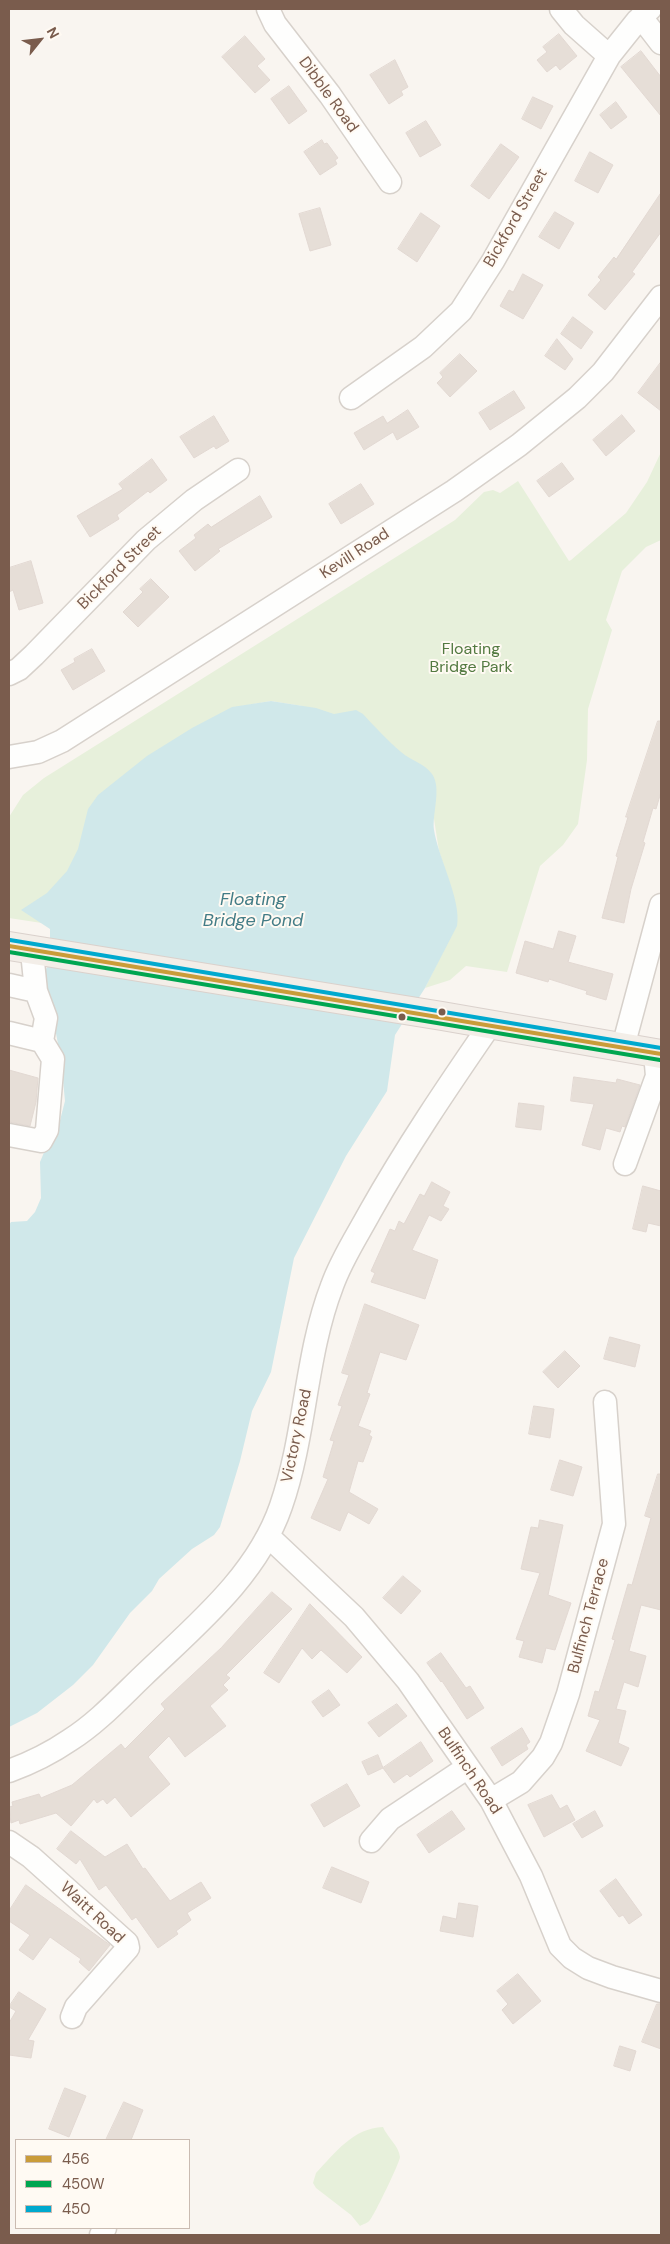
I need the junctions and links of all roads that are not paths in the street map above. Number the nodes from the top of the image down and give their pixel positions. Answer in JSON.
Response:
{"nodes":[{"id":1,"x":268,"y":9,"type":"edge"},
{"id":2,"x":561,"y":9,"type":"edge"},
{"id":3,"x":646,"y":13,"type":"edge"},
{"id":4,"x":661,"y":43,"type":"edge"},
{"id":5,"x":609,"y":56,"type":"junction"},
{"id":6,"x":390,"y":182,"type":"dead end"},
{"id":7,"x":661,"y":297,"type":"edge"},
{"id":8,"x":351,"y":398,"type":"dead end"},
{"id":9,"x":238,"y":470,"type":"dead end"},
{"id":10,"x":9,"y":674,"type":"edge"},
{"id":11,"x":9,"y":757,"type":"edge"},
{"id":12,"x":661,"y":905,"type":"edge"},
{"id":13,"x":27,"y":950,"type":"edge"},
{"id":14,"x":9,"y":985,"type":"edge"},
{"id":15,"x":36,"y":991,"type":"junction"},
{"id":16,"x":490,"y":1026,"type":"junction"},
{"id":17,"x":9,"y":1033,"type":"edge"},
{"id":18,"x":42,"y":1041,"type":"junction"},
{"id":19,"x":623,"y":1048,"type":"junction"},
{"id":20,"x":658,"y":1054,"type":"edge"},
{"id":21,"x":9,"y":1135,"type":"edge"},
{"id":22,"x":625,"y":1164,"type":"dead end"},
{"id":23,"x":605,"y":1402,"type":"dead end"},
{"id":24,"x":268,"y":1536,"type":"junction"},
{"id":25,"x":468,"y":1767,"type":"junction"},
{"id":26,"x":9,"y":1771,"type":"edge"},
{"id":27,"x":491,"y":1800,"type":"junction"},
{"id":28,"x":371,"y":1841,"type":"dead end"},
{"id":29,"x":9,"y":1842,"type":"edge"},
{"id":30,"x":661,"y":1991,"type":"edge"},
{"id":31,"x":72,"y":2017,"type":"dead end"}],
"edges":[{"from":1,"to":6,"type":"street","name":"Dibble Road"},
{"from":2,"to":5,"type":"street"},
{"from":3,"to":4,"type":"street"},
{"from":3,"to":5,"type":"street","name":"Bickford Street"},
{"from":5,"to":8,"type":"street","name":"Bickford Street"},
{"from":7,"to":11,"type":"street","name":"Kevill Road"},
{"from":9,"to":10,"type":"street","name":"Bickford Street"},
{"from":12,"to":19,"type":"street"},
{"from":13,"to":15,"type":"street"},
{"from":13,"to":16,"type":"main road"},
{"from":14,"to":15,"type":"street"},
{"from":15,"to":18,"type":"street"},
{"from":16,"to":19,"type":"main road"},
{"from":16,"to":24,"type":"street","name":"Victory Road"},
{"from":17,"to":18,"type":"street"},
{"from":18,"to":21,"type":"street"},
{"from":19,"to":20,"type":"main road"},
{"from":20,"to":22,"type":"street"},
{"from":23,"to":27,"type":"street","name":"Bulfinch Terrace"},
{"from":24,"to":25,"type":"street","name":"Bulfinch Road"},
{"from":24,"to":26,"type":"street","name":"Victory Road"},
{"from":25,"to":27,"type":"street","name":"Bulfinch Road"},
{"from":25,"to":28,"type":"street"},
{"from":27,"to":30,"type":"street","name":"Bulfinch Road"},
{"from":29,"to":31,"type":"street","name":"Waitt Road"}]}
